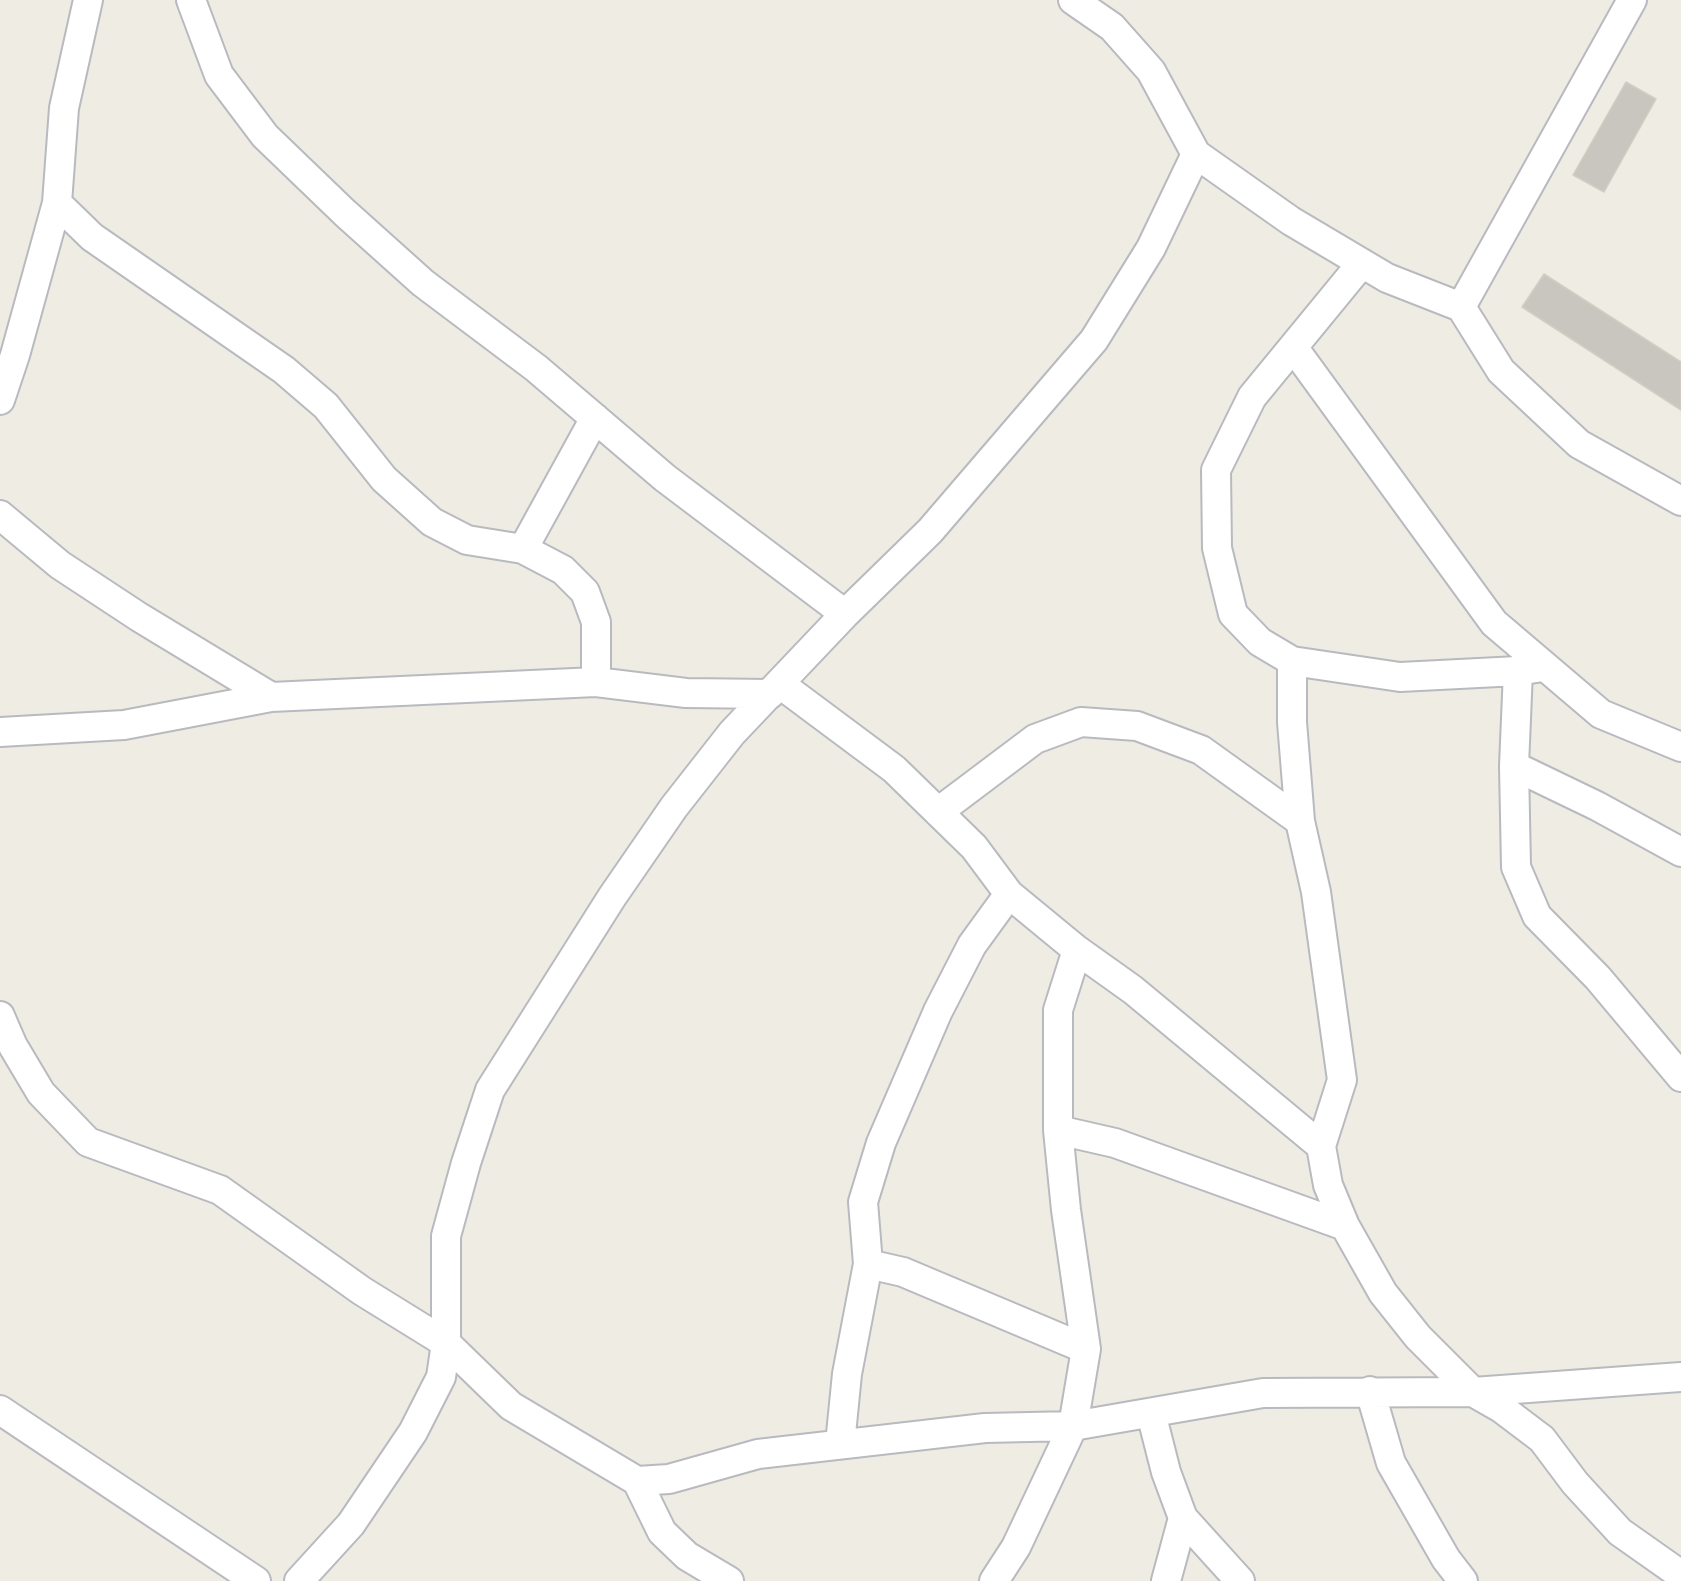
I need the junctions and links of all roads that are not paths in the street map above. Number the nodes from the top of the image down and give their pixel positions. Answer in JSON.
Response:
{"nodes":[{"id":1,"x":88,"y":0,"type":"edge"},
{"id":2,"x":191,"y":0,"type":"edge"},
{"id":3,"x":1073,"y":0,"type":"edge"},
{"id":4,"x":1632,"y":0,"type":"edge"},
{"id":5,"x":1197,"y":154,"type":"junction"},
{"id":6,"x":57,"y":203,"type":"junction"},
{"id":7,"x":1362,"y":263,"type":"junction"},
{"id":8,"x":1461,"y":307,"type":"junction"},
{"id":9,"x":1293,"y":347,"type":"junction"},
{"id":10,"x":0,"y":399,"type":"edge"},
{"id":11,"x":595,"y":418,"type":"junction"},
{"id":12,"x":1681,"y":501,"type":"edge"},
{"id":13,"x":0,"y":515,"type":"edge"},
{"id":14,"x":523,"y":549,"type":"junction"},
{"id":15,"x":845,"y":614,"type":"junction"},
{"id":16,"x":1292,"y":661,"type":"junction"},
{"id":17,"x":1530,"y":669,"type":"junction"},
{"id":18,"x":596,"y":682,"type":"junction"},
{"id":19,"x":775,"y":689,"type":"junction"},
{"id":20,"x":271,"y":697,"type":"junction"},
{"id":21,"x":0,"y":732,"type":"edge"},
{"id":22,"x":1681,"y":747,"type":"edge"},
{"id":23,"x":1514,"y":766,"type":"junction"},
{"id":24,"x":938,"y":812,"type":"junction"},
{"id":25,"x":1300,"y":821,"type":"junction"},
{"id":26,"x":1681,"y":852,"type":"edge"},
{"id":27,"x":1009,"y":894,"type":"junction"},
{"id":28,"x":1077,"y":950,"type":"junction"},
{"id":29,"x":0,"y":1016,"type":"edge"},
{"id":30,"x":1681,"y":1077,"type":"edge"},
{"id":31,"x":1058,"y":1130,"type":"junction"},
{"id":32,"x":1321,"y":1146,"type":"junction"},
{"id":33,"x":1345,"y":1226,"type":"junction"},
{"id":34,"x":868,"y":1264,"type":"junction"},
{"id":35,"x":446,"y":1343,"type":"junction"},
{"id":36,"x":1086,"y":1349,"type":"junction"},
{"id":37,"x":1681,"y":1377,"type":"edge"},
{"id":38,"x":1370,"y":1390,"type":"junction"},
{"id":39,"x":1473,"y":1392,"type":"junction"},
{"id":40,"x":0,"y":1410,"type":"edge"},
{"id":41,"x":1151,"y":1413,"type":"junction"},
{"id":42,"x":1073,"y":1426,"type":"junction"},
{"id":43,"x":840,"y":1444,"type":"junction"},
{"id":44,"x":637,"y":1481,"type":"junction"},
{"id":45,"x":1183,"y":1518,"type":"junction"},
{"id":46,"x":1681,"y":1575,"type":"edge"},
{"id":47,"x":256,"y":1581,"type":"edge"},
{"id":48,"x":299,"y":1581,"type":"edge"},
{"id":49,"x":729,"y":1581,"type":"edge"},
{"id":50,"x":994,"y":1581,"type":"edge"},
{"id":51,"x":1166,"y":1581,"type":"edge"},
{"id":52,"x":1240,"y":1581,"type":"edge"},
{"id":53,"x":1463,"y":1581,"type":"edge"}],
"edges":[{"from":1,"to":6,"type":"street"},
{"from":2,"to":11,"type":"street"},
{"from":3,"to":5,"type":"street"},
{"from":4,"to":8,"type":"street"},
{"from":5,"to":7,"type":"street"},
{"from":5,"to":15,"type":"street"},
{"from":6,"to":10,"type":"street"},
{"from":6,"to":14,"type":"street"},
{"from":7,"to":8,"type":"street"},
{"from":7,"to":9,"type":"street"},
{"from":8,"to":12,"type":"street"},
{"from":9,"to":16,"type":"street"},
{"from":9,"to":17,"type":"street"},
{"from":11,"to":14,"type":"street"},
{"from":11,"to":15,"type":"street"},
{"from":13,"to":20,"type":"street"},
{"from":14,"to":18,"type":"street"},
{"from":15,"to":19,"type":"street"},
{"from":16,"to":17,"type":"street"},
{"from":16,"to":25,"type":"street"},
{"from":17,"to":22,"type":"street"},
{"from":17,"to":23,"type":"street"},
{"from":18,"to":19,"type":"street"},
{"from":18,"to":20,"type":"street"},
{"from":19,"to":24,"type":"street"},
{"from":19,"to":35,"type":"street"},
{"from":20,"to":21,"type":"street"},
{"from":23,"to":26,"type":"street"},
{"from":23,"to":30,"type":"street"},
{"from":24,"to":25,"type":"street"},
{"from":24,"to":27,"type":"street"},
{"from":25,"to":32,"type":"street"},
{"from":27,"to":28,"type":"street"},
{"from":27,"to":34,"type":"street"},
{"from":28,"to":31,"type":"street"},
{"from":28,"to":32,"type":"street"},
{"from":29,"to":35,"type":"street"},
{"from":31,"to":33,"type":"street"},
{"from":31,"to":36,"type":"street"},
{"from":32,"to":33,"type":"street"},
{"from":33,"to":39,"type":"street"},
{"from":34,"to":36,"type":"street"},
{"from":34,"to":43,"type":"street"},
{"from":35,"to":44,"type":"street"},
{"from":35,"to":48,"type":"street"},
{"from":36,"to":42,"type":"street"},
{"from":37,"to":39,"type":"street"},
{"from":38,"to":39,"type":"street"},
{"from":38,"to":41,"type":"street"},
{"from":38,"to":53,"type":"street"},
{"from":39,"to":46,"type":"street"},
{"from":40,"to":47,"type":"street"},
{"from":41,"to":42,"type":"street"},
{"from":41,"to":45,"type":"street"},
{"from":42,"to":43,"type":"street"},
{"from":42,"to":50,"type":"street"},
{"from":43,"to":44,"type":"street"},
{"from":44,"to":49,"type":"street"},
{"from":45,"to":51,"type":"street"},
{"from":45,"to":52,"type":"street"}]}
